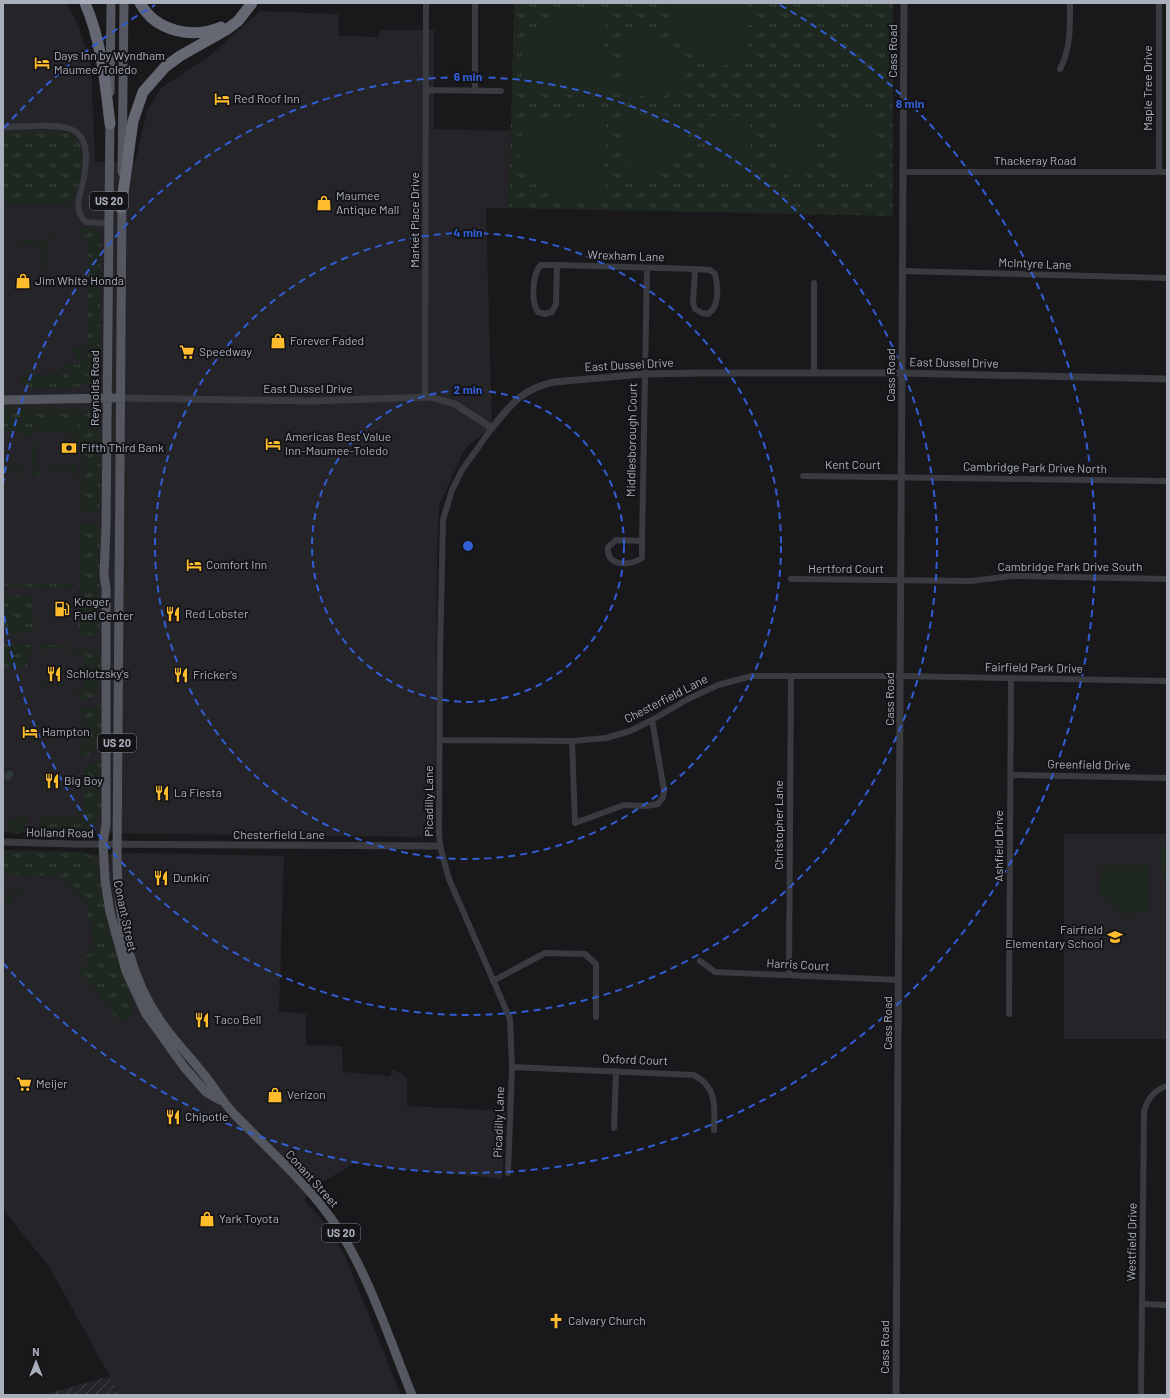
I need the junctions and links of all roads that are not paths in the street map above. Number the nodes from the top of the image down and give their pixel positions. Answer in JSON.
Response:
{"nodes":[{"id":1,"x":85,"y":3,"type":"edge"},
{"id":2,"x":111,"y":3,"type":"edge"},
{"id":3,"x":124,"y":3,"type":"edge"},
{"id":4,"x":140,"y":3,"type":"edge"},
{"id":5,"x":246,"y":3,"type":"edge"},
{"id":6,"x":252,"y":3,"type":"edge"},
{"id":7,"x":426,"y":3,"type":"edge"},
{"id":8,"x":475,"y":3,"type":"edge"},
{"id":9,"x":904,"y":3,"type":"edge"},
{"id":10,"x":1070,"y":3,"type":"edge"},
{"id":11,"x":1159,"y":3,"type":"edge"},
{"id":12,"x":1060,"y":69,"type":"dead end"},
{"id":13,"x":427,"y":90,"type":"junction"},
{"id":14,"x":475,"y":91,"type":"junction"},
{"id":15,"x":501,"y":91,"type":"dead end"},
{"id":16,"x":110,"y":124,"type":"junction"},
{"id":17,"x":3,"y":127,"type":"edge"},
{"id":18,"x":903,"y":172,"type":"junction"},
{"id":19,"x":1159,"y":172,"type":"junction"},
{"id":20,"x":1167,"y":172,"type":"edge"},
{"id":21,"x":121,"y":208,"type":"junction"},
{"id":22,"x":109,"y":224,"type":"junction"},
{"id":23,"x":557,"y":265,"type":"junction"},
{"id":24,"x":647,"y":268,"type":"junction"},
{"id":25,"x":695,"y":269,"type":"junction"},
{"id":26,"x":903,"y":271,"type":"junction"},
{"id":27,"x":1167,"y":278,"type":"edge"},
{"id":28,"x":814,"y":282,"type":"dead end"},
{"id":29,"x":814,"y":372,"type":"junction"},
{"id":30,"x":901,"y":373,"type":"junction"},
{"id":31,"x":644,"y":374,"type":"junction"},
{"id":32,"x":1167,"y":379,"type":"edge"},
{"id":33,"x":425,"y":397,"type":"junction"},
{"id":34,"x":108,"y":398,"type":"junction"},
{"id":35,"x":119,"y":398,"type":"junction"},
{"id":36,"x":3,"y":400,"type":"edge"},
{"id":37,"x":492,"y":428,"type":"junction"},
{"id":38,"x":803,"y":476,"type":"dead end"},
{"id":39,"x":903,"y":477,"type":"junction"},
{"id":40,"x":1167,"y":481,"type":"edge"},
{"id":41,"x":642,"y":541,"type":"junction"},
{"id":42,"x":791,"y":579,"type":"dead end"},
{"id":43,"x":1167,"y":579,"type":"edge"},
{"id":44,"x":902,"y":580,"type":"junction"},
{"id":45,"x":791,"y":676,"type":"junction"},
{"id":46,"x":902,"y":676,"type":"junction"},
{"id":47,"x":1011,"y":678,"type":"junction"},
{"id":48,"x":1167,"y":681,"type":"edge"},
{"id":49,"x":652,"y":720,"type":"junction"},
{"id":50,"x":440,"y":740,"type":"junction"},
{"id":51,"x":572,"y":740,"type":"junction"},
{"id":52,"x":1011,"y":775,"type":"junction"},
{"id":53,"x":1167,"y":778,"type":"edge"},
{"id":54,"x":3,"y":842,"type":"edge"},
{"id":55,"x":103,"y":844,"type":"junction"},
{"id":56,"x":117,"y":844,"type":"junction"},
{"id":57,"x":440,"y":846,"type":"junction"},
{"id":58,"x":700,"y":962,"type":"dead end"},
{"id":59,"x":789,"y":975,"type":"junction"},
{"id":60,"x":899,"y":980,"type":"junction"},
{"id":61,"x":493,"y":981,"type":"junction"},
{"id":62,"x":1009,"y":1014,"type":"dead end"},
{"id":63,"x":596,"y":1017,"type":"dead end"},
{"id":64,"x":512,"y":1067,"type":"junction"},
{"id":65,"x":616,"y":1071,"type":"junction"},
{"id":66,"x":1167,"y":1086,"type":"edge"},
{"id":67,"x":223,"y":1102,"type":"junction"},
{"id":68,"x":614,"y":1128,"type":"dead end"},
{"id":69,"x":714,"y":1130,"type":"dead end"},
{"id":70,"x":508,"y":1173,"type":"dead end"},
{"id":71,"x":1142,"y":1304,"type":"junction"},
{"id":72,"x":1167,"y":1305,"type":"edge"},
{"id":73,"x":412,"y":1395,"type":"edge"},
{"id":74,"x":896,"y":1395,"type":"edge"},
{"id":75,"x":1141,"y":1395,"type":"edge"}],
"edges":[{"from":1,"to":16,"type":"highway"},
{"from":2,"to":16,"type":"main road","name":"Reynolds Road","number":"US 20"},
{"from":3,"to":21,"type":"main road","name":"Reynolds Road","number":"US 20"},
{"from":4,"to":5,"type":"highway"},
{"from":6,"to":21,"type":"highway"},
{"from":7,"to":13,"type":"street","name":"Market Place Drive"},
{"from":8,"to":14,"type":"street"},
{"from":9,"to":18,"type":"street","name":"Cass Road"},
{"from":10,"to":12,"type":"street"},
{"from":11,"to":19,"type":"street","name":"Maple Tree Drive"},
{"from":13,"to":14,"type":"street"},
{"from":13,"to":33,"type":"street","name":"Market Place Drive"},
{"from":14,"to":15,"type":"street"},
{"from":16,"to":22,"type":"main road","name":"Reynolds Road","number":"US 20"},
{"from":17,"to":22,"type":"street"},
{"from":18,"to":19,"type":"street","name":"Thackeray Road"},
{"from":18,"to":26,"type":"street","name":"Cass Road"},
{"from":19,"to":20,"type":"street","name":"Thackeray Road"},
{"from":21,"to":35,"type":"main road","name":"Reynolds Road","number":"US 20"},
{"from":22,"to":34,"type":"main road","name":"Reynolds Road","number":"US 20"},
{"from":23,"to":23,"type":"street","name":"Wrexham Lane"},
{"from":23,"to":24,"type":"street","name":"Wrexham Lane"},
{"from":24,"to":25,"type":"street","name":"Wrexham Lane"},
{"from":24,"to":31,"type":"street","name":"Middlesborough Court"},
{"from":25,"to":25,"type":"street","name":"Wrexham Lane"},
{"from":26,"to":27,"type":"street","name":"McIntyre Lane"},
{"from":26,"to":30,"type":"street","name":"Cass Road"},
{"from":28,"to":29,"type":"street"},
{"from":29,"to":30,"type":"street","name":"East Dussel Drive"},
{"from":29,"to":31,"type":"street","name":"East Dussel Drive"},
{"from":30,"to":32,"type":"street","name":"East Dussel Drive"},
{"from":30,"to":39,"type":"street","name":"Cass Road"},
{"from":31,"to":37,"type":"street","name":"East Dussel Drive"},
{"from":31,"to":41,"type":"street","name":"Middlesborough Court"},
{"from":33,"to":35,"type":"street","name":"East Dussel Drive"},
{"from":33,"to":37,"type":"street","name":"East Dussel Drive"},
{"from":34,"to":35,"type":"main road"},
{"from":34,"to":36,"type":"main road"},
{"from":34,"to":55,"type":"main road","name":"Reynolds Road","number":"US 20"},
{"from":35,"to":56,"type":"main road","name":"Reynolds Road","number":"US 20"},
{"from":37,"to":50,"type":"street","name":"Picadilly Lane"},
{"from":38,"to":39,"type":"street","name":"Kent Court"},
{"from":39,"to":40,"type":"street","name":"Cambridge Park Drive North"},
{"from":39,"to":44,"type":"street","name":"Cass Road"},
{"from":41,"to":41,"type":"street","name":"Middlesborough Court"},
{"from":42,"to":44,"type":"street","name":"Hertford Court"},
{"from":43,"to":44,"type":"street","name":"Cambridge Park Drive South"},
{"from":44,"to":46,"type":"street","name":"Cass Road"},
{"from":45,"to":46,"type":"street","name":"Chesterfield Lane"},
{"from":45,"to":49,"type":"street","name":"Chesterfield Lane"},
{"from":45,"to":59,"type":"street","name":"Christopher Lane"},
{"from":46,"to":47,"type":"street","name":"Fairfield Park Drive"},
{"from":46,"to":60,"type":"street","name":"Cass Road"},
{"from":47,"to":48,"type":"street","name":"Fairfield Park Drive"},
{"from":47,"to":52,"type":"street","name":"Ashfield Drive"},
{"from":49,"to":51,"type":"street","name":"Chesterfield Lane"},
{"from":49,"to":51,"type":"street"},
{"from":50,"to":51,"type":"street","name":"Chesterfield Lane"},
{"from":50,"to":57,"type":"street","name":"Picadilly Lane"},
{"from":52,"to":53,"type":"street","name":"Greenfield Drive"},
{"from":52,"to":62,"type":"street","name":"Ashfield Drive"},
{"from":54,"to":55,"type":"street","name":"Holland Road"},
{"from":55,"to":56,"type":"street","name":"Holland Road"},
{"from":55,"to":67,"type":"main road","name":"Conant Street","number":"US 20"},
{"from":56,"to":57,"type":"street","name":"Chesterfield Lane"},
{"from":56,"to":67,"type":"main road","name":"Conant Street","number":"US 20"},
{"from":57,"to":61,"type":"street","name":"Picadilly Lane"},
{"from":58,"to":59,"type":"street","name":"Harris Court"},
{"from":59,"to":60,"type":"street","name":"Harris Court"},
{"from":60,"to":74,"type":"street","name":"Cass Road"},
{"from":61,"to":63,"type":"street"},
{"from":61,"to":64,"type":"street","name":"Picadilly Lane"},
{"from":64,"to":65,"type":"street","name":"Oxford Court"},
{"from":64,"to":70,"type":"street","name":"Picadilly Lane"},
{"from":65,"to":68,"type":"street"},
{"from":65,"to":69,"type":"street","name":"Oxford Court"},
{"from":66,"to":71,"type":"street","name":"Westfield Drive"},
{"from":67,"to":73,"type":"main road","name":"Conant Street","number":"US 20"},
{"from":71,"to":72,"type":"street"},
{"from":71,"to":75,"type":"street","name":"Westfield Drive"}]}
